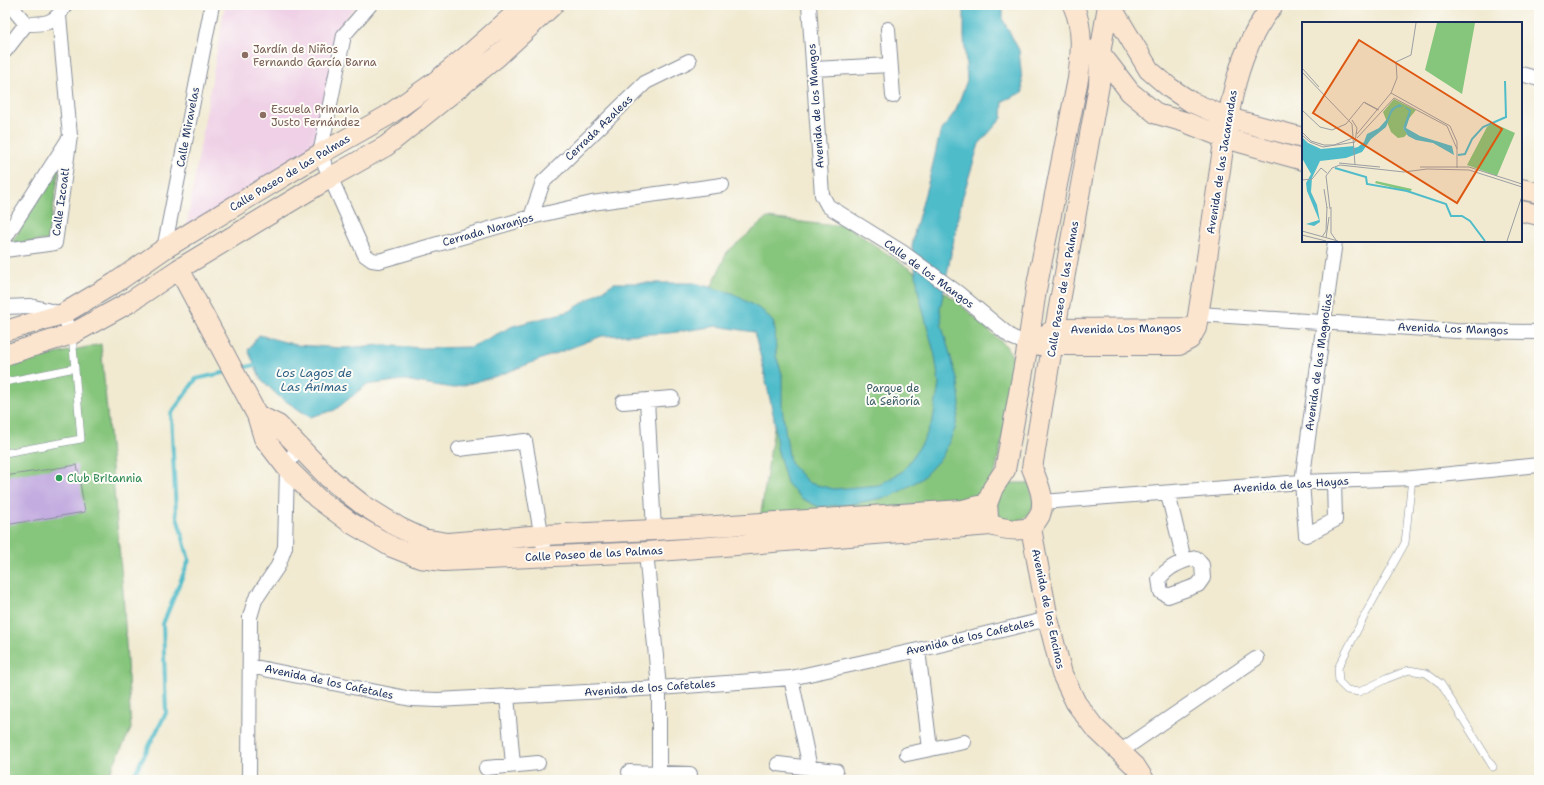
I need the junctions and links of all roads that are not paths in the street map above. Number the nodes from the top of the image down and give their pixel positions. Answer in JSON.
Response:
{"nodes":[{"id":1,"x":10,"y":5,"type":"edge"},
{"id":2,"x":212,"y":5,"type":"edge"},
{"id":3,"x":370,"y":5,"type":"edge"},
{"id":4,"x":525,"y":5,"type":"edge"},
{"id":5,"x":553,"y":5,"type":"edge"},
{"id":6,"x":809,"y":5,"type":"edge"},
{"id":7,"x":1109,"y":5,"type":"edge"},
{"id":8,"x":1273,"y":5,"type":"edge"},
{"id":9,"x":62,"y":10,"type":"edge"},
{"id":10,"x":1076,"y":12,"type":"edge"},
{"id":11,"x":26,"y":24,"type":"junction"},
{"id":12,"x":888,"y":29,"type":"dead end"},
{"id":13,"x":5,"y":51,"type":"edge"},
{"id":14,"x":1100,"y":54,"type":"junction"},
{"id":15,"x":689,"y":61,"type":"dead end"},
{"id":16,"x":890,"y":65,"type":"junction"},
{"id":17,"x":814,"y":69,"type":"junction"},
{"id":18,"x":1522,"y":74,"type":"edge"},
{"id":19,"x":1539,"y":79,"type":"edge"},
{"id":20,"x":893,"y":96,"type":"dead end"},
{"id":21,"x":1228,"y":118,"type":"junction"},
{"id":22,"x":70,"y":136,"type":"junction"},
{"id":23,"x":1225,"y":138,"type":"junction"},
{"id":24,"x":1302,"y":138,"type":"edge"},
{"id":25,"x":320,"y":154,"type":"junction"},
{"id":26,"x":1302,"y":160,"type":"edge"},
{"id":27,"x":331,"y":177,"type":"junction"},
{"id":28,"x":722,"y":186,"type":"dead end"},
{"id":29,"x":1522,"y":189,"type":"edge"},
{"id":30,"x":1539,"y":193,"type":"edge"},
{"id":31,"x":828,"y":206,"type":"joint"},
{"id":32,"x":1522,"y":211,"type":"edge"},
{"id":33,"x":1539,"y":215,"type":"edge"},
{"id":34,"x":531,"y":217,"type":"junction"},
{"id":35,"x":5,"y":238,"type":"edge"},
{"id":36,"x":1335,"y":242,"type":"edge"},
{"id":37,"x":164,"y":249,"type":"junction"},
{"id":38,"x":5,"y":250,"type":"edge"},
{"id":39,"x":179,"y":269,"type":"junction"},
{"id":40,"x":5,"y":307,"type":"edge"},
{"id":41,"x":63,"y":314,"type":"junction"},
{"id":42,"x":1197,"y":321,"type":"junction"},
{"id":43,"x":1325,"y":322,"type":"junction"},
{"id":44,"x":5,"y":331,"type":"edge"},
{"id":45,"x":1539,"y":332,"type":"edge"},
{"id":46,"x":72,"y":334,"type":"junction"},
{"id":47,"x":1054,"y":338,"type":"junction"},
{"id":48,"x":1028,"y":344,"type":"junction"},
{"id":49,"x":5,"y":355,"type":"edge"},
{"id":50,"x":75,"y":368,"type":"junction"},
{"id":51,"x":5,"y":382,"type":"edge"},
{"id":52,"x":672,"y":398,"type":"dead end"},
{"id":53,"x":647,"y":400,"type":"junction"},
{"id":54,"x":623,"y":402,"type":"dead end"},
{"id":55,"x":257,"y":415,"type":"junction"},
{"id":56,"x":298,"y":447,"type":"junction"},
{"id":57,"x":459,"y":449,"type":"dead end"},
{"id":58,"x":5,"y":453,"type":"edge"},
{"id":59,"x":1539,"y":465,"type":"edge"},
{"id":60,"x":287,"y":468,"type":"junction"},
{"id":61,"x":1412,"y":478,"type":"junction"},
{"id":62,"x":1302,"y":482,"type":"junction"},
{"id":63,"x":1334,"y":482,"type":"junction"},
{"id":64,"x":1168,"y":494,"type":"junction"},
{"id":65,"x":1042,"y":502,"type":"junction"},
{"id":66,"x":987,"y":504,"type":"junction"},
{"id":67,"x":991,"y":524,"type":"junction"},
{"id":68,"x":697,"y":527,"type":"junction"},
{"id":69,"x":1031,"y":528,"type":"junction"},
{"id":70,"x":654,"y":530,"type":"junction"},
{"id":71,"x":542,"y":536,"type":"junction"},
{"id":72,"x":698,"y":548,"type":"junction"},
{"id":73,"x":646,"y":552,"type":"junction"},
{"id":74,"x":544,"y":557,"type":"junction"},
{"id":75,"x":1184,"y":560,"type":"dead end"},
{"id":76,"x":1048,"y":618,"type":"junction"},
{"id":77,"x":918,"y":650,"type":"junction"},
{"id":78,"x":1257,"y":658,"type":"dead end"},
{"id":79,"x":250,"y":666,"type":"junction"},
{"id":80,"x":791,"y":678,"type":"junction"},
{"id":81,"x":659,"y":688,"type":"junction"},
{"id":82,"x":506,"y":696,"type":"junction"},
{"id":83,"x":964,"y":742,"type":"dead end"},
{"id":84,"x":930,"y":749,"type":"junction"},
{"id":85,"x":1121,"y":751,"type":"junction"},
{"id":86,"x":907,"y":754,"type":"dead end"},
{"id":87,"x":538,"y":763,"type":"dead end"},
{"id":88,"x":778,"y":764,"type":"dead end"},
{"id":89,"x":513,"y":765,"type":"junction"},
{"id":90,"x":1493,"y":767,"type":"dead end"},
{"id":91,"x":486,"y":768,"type":"dead end"},
{"id":92,"x":810,"y":768,"type":"junction"},
{"id":93,"x":836,"y":771,"type":"dead end"},
{"id":94,"x":629,"y":772,"type":"dead end"},
{"id":95,"x":659,"y":773,"type":"junction"},
{"id":96,"x":690,"y":774,"type":"dead end"},
{"id":97,"x":249,"y":780,"type":"edge"},
{"id":98,"x":1144,"y":780,"type":"edge"}],
"edges":[{"from":1,"to":11,"type":"street"},
{"from":2,"to":37,"type":"street","name":"Calle Miravelas"},
{"from":3,"to":25,"type":"street"},
{"from":4,"to":25,"type":"street","name":"Calle Paseo de las Palmas"},
{"from":5,"to":27,"type":"street"},
{"from":6,"to":17,"type":"street","name":"Avenida de los Mangos"},
{"from":7,"to":14,"type":"street","name":"Calle Paseo de las Palmas"},
{"from":7,"to":21,"type":"street"},
{"from":8,"to":21,"type":"street","name":"Avenida de las Jacarandas"},
{"from":9,"to":11,"type":"street"},
{"from":9,"to":22,"type":"street","name":"Calle Izcoatl"},
{"from":10,"to":14,"type":"street"},
{"from":10,"to":48,"type":"street"},
{"from":11,"to":13,"type":"street"},
{"from":12,"to":16,"type":"street"},
{"from":14,"to":23,"type":"street"},
{"from":14,"to":47,"type":"street","name":"Calle Paseo de las Palmas"},
{"from":15,"to":34,"type":"street","name":"Cerrada Azaleas"},
{"from":16,"to":17,"type":"street"},
{"from":16,"to":20,"type":"street"},
{"from":17,"to":31,"type":"street","name":"Avenida de los Mangos"},
{"from":18,"to":19,"type":"street"},
{"from":21,"to":23,"type":"street","name":"Avenida de las Jacarandas"},
{"from":21,"to":24,"type":"street"},
{"from":22,"to":35,"type":"street","name":"Calle Izcoatl"},
{"from":22,"to":38,"type":"street","name":"Calle Izcoatl"},
{"from":23,"to":26,"type":"street"},
{"from":23,"to":42,"type":"street","name":"Avenida de las Jacarandas"},
{"from":25,"to":27,"type":"street","name":"Cerrada Naranjos"},
{"from":25,"to":37,"type":"street","name":"Calle Paseo de las Palmas"},
{"from":27,"to":34,"type":"street","name":"Cerrada Naranjos"},
{"from":27,"to":39,"type":"street"},
{"from":28,"to":34,"type":"street","name":"Cerrada Naranjos"},
{"from":29,"to":30,"type":"street"},
{"from":31,"to":48,"type":"street","name":"Calle de los Mangos"},
{"from":32,"to":33,"type":"street"},
{"from":36,"to":43,"type":"street","name":"Avenida de las Magnolias"},
{"from":37,"to":39,"type":"street"},
{"from":37,"to":41,"type":"street","name":"Calle Paseo de las Palmas"},
{"from":39,"to":46,"type":"street"},
{"from":39,"to":55,"type":"street","name":"Calle Paseo de las Palmas"},
{"from":40,"to":41,"type":"street"},
{"from":41,"to":44,"type":"street","name":"Calle Paseo de las Palmas"},
{"from":41,"to":46,"type":"street"},
{"from":42,"to":43,"type":"street","name":"Avenida Los Mangos"},
{"from":42,"to":47,"type":"street","name":"Avenida Los Mangos"},
{"from":43,"to":45,"type":"street","name":"Avenida Los Mangos"},
{"from":43,"to":62,"type":"street","name":"Avenida de las Magnolias"},
{"from":46,"to":49,"type":"street"},
{"from":46,"to":50,"type":"lane"},
{"from":47,"to":48,"type":"street","name":"Avenida Los Mangos"},
{"from":47,"to":65,"type":"street","name":"Calle Paseo de las Palmas"},
{"from":48,"to":66,"type":"street"},
{"from":50,"to":51,"type":"lane"},
{"from":50,"to":58,"type":"lane"},
{"from":52,"to":53,"type":"street"},
{"from":53,"to":54,"type":"street"},
{"from":53,"to":70,"type":"street"},
{"from":55,"to":56,"type":"street","name":"Calle Paseo de las Palmas"},
{"from":55,"to":60,"type":"street","name":"Calle Paseo de las Palmas"},
{"from":56,"to":60,"type":"street"},
{"from":56,"to":71,"type":"street","name":"Calle Paseo de las Palmas"},
{"from":57,"to":71,"type":"street"},
{"from":59,"to":61,"type":"street","name":"Avenida de las Hayas"},
{"from":60,"to":74,"type":"street","name":"Calle Paseo de las Palmas"},
{"from":60,"to":79,"type":"street"},
{"from":61,"to":63,"type":"street","name":"Avenida de las Hayas"},
{"from":61,"to":90,"type":"lane"},
{"from":62,"to":63,"type":"street","name":"Avenida de las Hayas"},
{"from":62,"to":63,"type":"street","name":"Avenida de las Magnolias"},
{"from":62,"to":64,"type":"street","name":"Avenida de las Hayas"},
{"from":64,"to":65,"type":"street","name":"Avenida de las Hayas"},
{"from":64,"to":75,"type":"street"},
{"from":65,"to":69,"type":"street"},
{"from":66,"to":67,"type":"street"},
{"from":66,"to":68,"type":"street","name":"Calle Paseo de las Palmas"},
{"from":67,"to":69,"type":"street","name":"Calle Paseo de las Palmas"},
{"from":67,"to":72,"type":"street","name":"Calle Paseo de las Palmas"},
{"from":68,"to":70,"type":"street","name":"Calle Paseo de las Palmas"},
{"from":68,"to":72,"type":"street"},
{"from":69,"to":76,"type":"street","name":"Avenida de los Encinos"},
{"from":70,"to":71,"type":"street","name":"Calle Paseo de las Palmas"},
{"from":71,"to":74,"type":"street"},
{"from":72,"to":73,"type":"street","name":"Calle Paseo de las Palmas"},
{"from":73,"to":74,"type":"street","name":"Calle Paseo de las Palmas"},
{"from":73,"to":81,"type":"street"},
{"from":76,"to":77,"type":"street","name":"Avenida de los Cafetales"},
{"from":76,"to":85,"type":"street","name":"Avenida de los Encinos"},
{"from":77,"to":80,"type":"street","name":"Avenida de los Cafetales"},
{"from":77,"to":84,"type":"street"},
{"from":78,"to":85,"type":"street"},
{"from":79,"to":82,"type":"street","name":"Avenida de los Cafetales"},
{"from":79,"to":97,"type":"street"},
{"from":80,"to":81,"type":"street","name":"Avenida de los Cafetales"},
{"from":80,"to":92,"type":"street"},
{"from":81,"to":82,"type":"street","name":"Avenida de los Cafetales"},
{"from":81,"to":95,"type":"street"},
{"from":82,"to":89,"type":"street"},
{"from":83,"to":84,"type":"street"},
{"from":84,"to":86,"type":"street"},
{"from":85,"to":98,"type":"street","name":"Avenida de los Encinos"},
{"from":87,"to":89,"type":"street"},
{"from":88,"to":92,"type":"street"},
{"from":89,"to":91,"type":"street"},
{"from":92,"to":93,"type":"street"},
{"from":94,"to":95,"type":"street"},
{"from":95,"to":96,"type":"street"}]}
